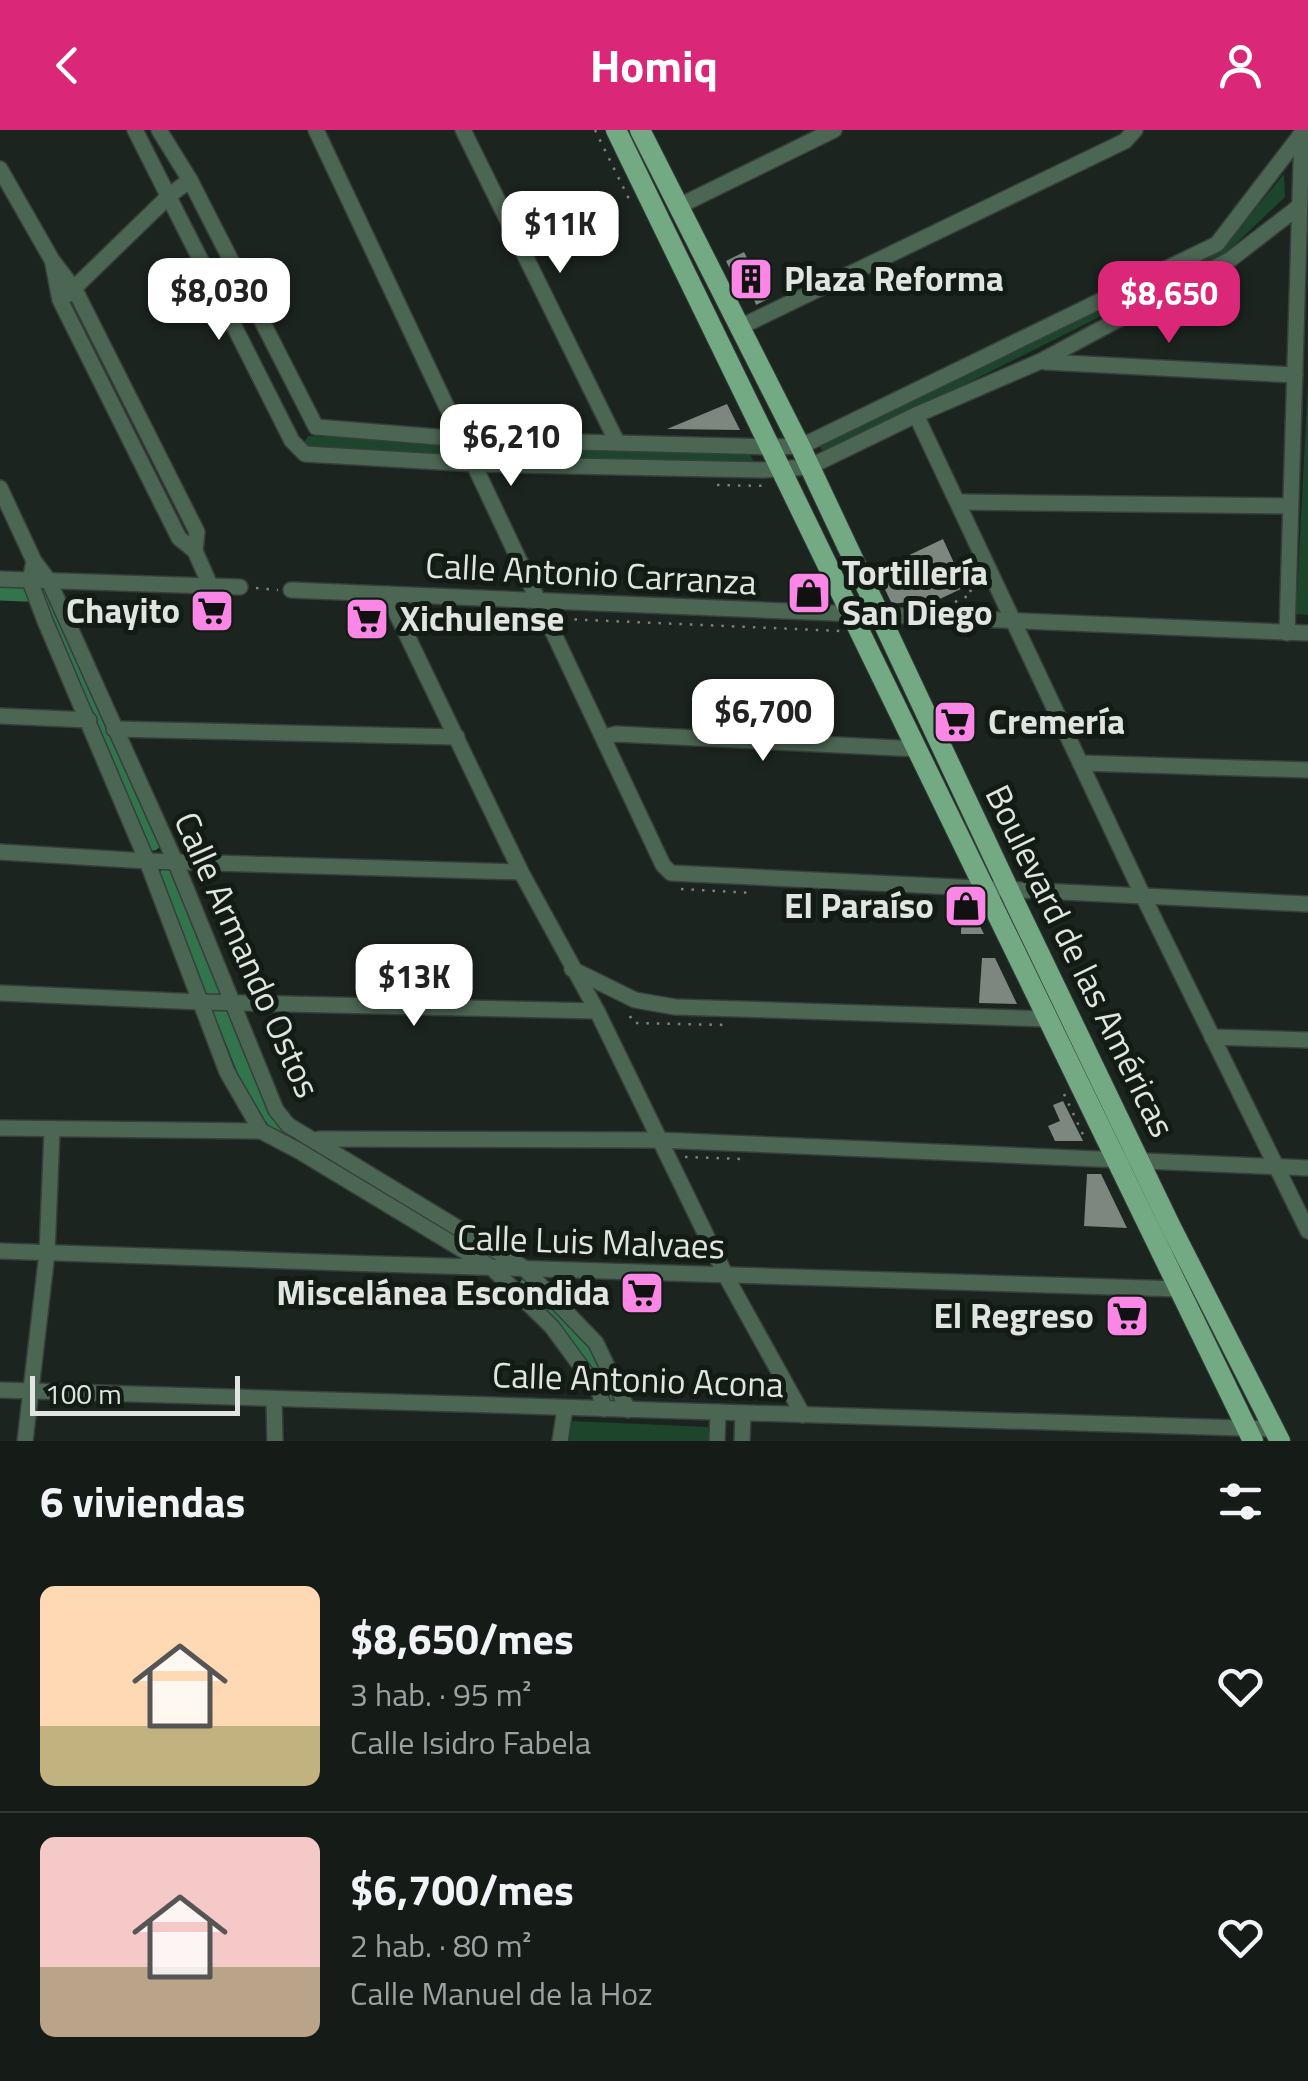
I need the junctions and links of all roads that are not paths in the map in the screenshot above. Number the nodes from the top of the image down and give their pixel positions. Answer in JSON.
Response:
{"nodes":[{"id":1,"x":135,"y":130,"type":"edge"},
{"id":2,"x":159,"y":130,"type":"edge"},
{"id":3,"x":316,"y":130,"type":"edge"},
{"id":4,"x":463,"y":130,"type":"edge"},
{"id":5,"x":616,"y":130,"type":"edge"},
{"id":6,"x":640,"y":130,"type":"edge"},
{"id":7,"x":834,"y":130,"type":"edge"},
{"id":8,"x":1134,"y":130,"type":"edge"},
{"id":9,"x":1302,"y":131,"type":"edge"},
{"id":10,"x":0,"y":168,"type":"edge"},
{"id":11,"x":190,"y":180,"type":"junction"},
{"id":12,"x":170,"y":196,"type":"junction"},
{"id":13,"x":677,"y":207,"type":"junction"},
{"id":14,"x":1298,"y":208,"type":"junction"},
{"id":15,"x":52,"y":260,"type":"junction"},
{"id":16,"x":75,"y":290,"type":"junction"},
{"id":17,"x":60,"y":300,"type":"junction"},
{"id":18,"x":740,"y":327,"type":"junction"},
{"id":19,"x":1041,"y":362,"type":"junction"},
{"id":20,"x":1296,"y":375,"type":"junction"},
{"id":21,"x":306,"y":412,"type":"junction"},
{"id":22,"x":916,"y":415,"type":"junction"},
{"id":23,"x":285,"y":425,"type":"junction"},
{"id":24,"x":462,"y":439,"type":"junction"},
{"id":25,"x":617,"y":442,"type":"junction"},
{"id":26,"x":800,"y":446,"type":"junction"},
{"id":27,"x":772,"y":447,"type":"junction"},
{"id":28,"x":474,"y":464,"type":"junction"},
{"id":29,"x":809,"y":468,"type":"junction"},
{"id":30,"x":783,"y":470,"type":"junction"},
{"id":31,"x":0,"y":488,"type":"edge"},
{"id":32,"x":958,"y":502,"type":"junction"},
{"id":33,"x":1290,"y":506,"type":"junction"},
{"id":34,"x":195,"y":552,"type":"junction"},
{"id":35,"x":34,"y":561,"type":"junction"},
{"id":36,"x":0,"y":579,"type":"edge"},
{"id":37,"x":30,"y":581,"type":"junction"},
{"id":38,"x":49,"y":581,"type":"junction"},
{"id":39,"x":210,"y":585,"type":"junction"},
{"id":40,"x":240,"y":587,"type":"road end"},
{"id":41,"x":291,"y":590,"type":"road end"},
{"id":42,"x":387,"y":594,"type":"junction"},
{"id":43,"x":539,"y":600,"type":"junction"},
{"id":44,"x":878,"y":615,"type":"junction"},
{"id":45,"x":1015,"y":620,"type":"junction"},
{"id":46,"x":856,"y":625,"type":"junction"},
{"id":47,"x":1287,"y":633,"type":"junction"},
{"id":48,"x":1308,"y":633,"type":"edge"},
{"id":49,"x":0,"y":716,"type":"edge"},
{"id":50,"x":88,"y":720,"type":"junction"},
{"id":51,"x":114,"y":729,"type":"junction"},
{"id":52,"x":457,"y":737,"type":"junction"},
{"id":53,"x":604,"y":737,"type":"junction"},
{"id":54,"x":918,"y":750,"type":"junction"},
{"id":55,"x":1080,"y":763,"type":"junction"},
{"id":56,"x":1308,"y":770,"type":"edge"},
{"id":57,"x":0,"y":852,"type":"edge"},
{"id":58,"x":147,"y":861,"type":"junction"},
{"id":59,"x":175,"y":861,"type":"junction"},
{"id":60,"x":521,"y":872,"type":"junction"},
{"id":61,"x":984,"y":888,"type":"junction"},
{"id":62,"x":1008,"y":889,"type":"junction"},
{"id":63,"x":1144,"y":898,"type":"junction"},
{"id":64,"x":1308,"y":904,"type":"edge"},
{"id":65,"x":572,"y":968,"type":"junction"},
{"id":66,"x":0,"y":994,"type":"edge"},
{"id":67,"x":200,"y":1002,"type":"junction"},
{"id":68,"x":233,"y":1002,"type":"junction"},
{"id":69,"x":597,"y":1011,"type":"junction"},
{"id":70,"x":1048,"y":1018,"type":"junction"},
{"id":71,"x":1212,"y":1038,"type":"junction"},
{"id":72,"x":1308,"y":1040,"type":"edge"},
{"id":73,"x":0,"y":1128,"type":"edge"},
{"id":74,"x":52,"y":1131,"type":"junction"},
{"id":75,"x":261,"y":1131,"type":"junction"},
{"id":76,"x":315,"y":1139,"type":"junction"},
{"id":77,"x":659,"y":1140,"type":"junction"},
{"id":78,"x":1116,"y":1158,"type":"junction"},
{"id":79,"x":1139,"y":1160,"type":"junction"},
{"id":80,"x":1277,"y":1166,"type":"junction"},
{"id":81,"x":1308,"y":1168,"type":"edge"},
{"id":82,"x":1308,"y":1231,"type":"edge"},
{"id":83,"x":450,"y":1232,"type":"junction"},
{"id":84,"x":0,"y":1252,"type":"edge"},
{"id":85,"x":47,"y":1253,"type":"junction"},
{"id":86,"x":491,"y":1267,"type":"junction"},
{"id":87,"x":524,"y":1268,"type":"junction"},
{"id":88,"x":727,"y":1278,"type":"junction"},
{"id":89,"x":1179,"y":1289,"type":"junction"},
{"id":90,"x":0,"y":1390,"type":"edge"},
{"id":91,"x":29,"y":1391,"type":"junction"},
{"id":92,"x":274,"y":1398,"type":"junction"},
{"id":93,"x":565,"y":1408,"type":"junction"},
{"id":94,"x":604,"y":1409,"type":"junction"},
{"id":95,"x":628,"y":1410,"type":"junction"},
{"id":96,"x":718,"y":1412,"type":"junction"},
{"id":97,"x":743,"y":1413,"type":"junction"},
{"id":98,"x":803,"y":1415,"type":"junction"},
{"id":99,"x":1250,"y":1435,"type":"edge"},
{"id":100,"x":1277,"y":1435,"type":"edge"},
{"id":101,"x":25,"y":1441,"type":"edge"},
{"id":102,"x":274,"y":1441,"type":"edge"},
{"id":103,"x":560,"y":1441,"type":"edge"},
{"id":104,"x":717,"y":1441,"type":"edge"},
{"id":105,"x":742,"y":1441,"type":"edge"}],
"edges":[{"from":1,"to":12,"type":"street"},
{"from":2,"to":11,"type":"street"},
{"from":3,"to":24,"type":"street"},
{"from":4,"to":25,"type":"street"},
{"from":5,"to":27,"type":"main road","name":"Boulevard de las Américas"},
{"from":6,"to":13,"type":"main road","name":"Boulevard de las Américas"},
{"from":7,"to":13,"type":"street"},
{"from":8,"to":18,"type":"street"},
{"from":9,"to":14,"type":"street"},
{"from":9,"to":26,"type":"street"},
{"from":10,"to":15,"type":"street"},
{"from":11,"to":12,"type":"street"},
{"from":11,"to":21,"type":"street"},
{"from":12,"to":16,"type":"street"},
{"from":12,"to":23,"type":"street"},
{"from":13,"to":18,"type":"main road","name":"Boulevard de las Américas"},
{"from":14,"to":19,"type":"street"},
{"from":14,"to":20,"type":"street"},
{"from":15,"to":16,"type":"street"},
{"from":15,"to":17,"type":"street"},
{"from":16,"to":17,"type":"street"},
{"from":16,"to":34,"type":"street"},
{"from":17,"to":34,"type":"street"},
{"from":18,"to":26,"type":"main road","name":"Boulevard de las Américas"},
{"from":19,"to":20,"type":"street"},
{"from":19,"to":22,"type":"street"},
{"from":20,"to":33,"type":"street"},
{"from":21,"to":23,"type":"street"},
{"from":21,"to":24,"type":"street"},
{"from":22,"to":29,"type":"street"},
{"from":22,"to":32,"type":"street"},
{"from":23,"to":28,"type":"street"},
{"from":24,"to":25,"type":"street"},
{"from":24,"to":28,"type":"street"},
{"from":25,"to":27,"type":"street"},
{"from":26,"to":27,"type":"street"},
{"from":26,"to":29,"type":"main road","name":"Boulevard de las Américas"},
{"from":27,"to":30,"type":"main road","name":"Boulevard de las Américas"},
{"from":28,"to":30,"type":"street"},
{"from":28,"to":43,"type":"street"},
{"from":29,"to":30,"type":"street"},
{"from":29,"to":44,"type":"main road","name":"Boulevard de las Américas"},
{"from":30,"to":46,"type":"main road","name":"Boulevard de las Américas"},
{"from":31,"to":35,"type":"street","name":"Calle Armando Ostos"},
{"from":32,"to":33,"type":"street"},
{"from":32,"to":45,"type":"street"},
{"from":33,"to":47,"type":"street"},
{"from":34,"to":39,"type":"street"},
{"from":35,"to":37,"type":"street"},
{"from":35,"to":38,"type":"street","name":"Calle Armando Ostos"},
{"from":36,"to":37,"type":"street"},
{"from":37,"to":38,"type":"street"},
{"from":37,"to":50,"type":"street","name":"Calle Armando Ostos"},
{"from":38,"to":39,"type":"street"},
{"from":38,"to":51,"type":"street","name":"Calle Armando Ostos"},
{"from":39,"to":40,"type":"street"},
{"from":41,"to":42,"type":"street","name":"Calle Antonio Carranza"},
{"from":42,"to":43,"type":"street","name":"Calle Antonio Carranza"},
{"from":42,"to":52,"type":"street"},
{"from":43,"to":46,"type":"street","name":"Calle Antonio Carranza"},
{"from":43,"to":53,"type":"street"},
{"from":44,"to":45,"type":"street","name":"Calle Antonio Carranza"},
{"from":44,"to":46,"type":"street","name":"Calle Antonio Carranza"},
{"from":44,"to":62,"type":"main road","name":"Boulevard de las Américas"},
{"from":45,"to":47,"type":"street","name":"Calle Antonio Carranza"},
{"from":45,"to":55,"type":"street"},
{"from":46,"to":54,"type":"main road","name":"Boulevard de las Américas"},
{"from":47,"to":48,"type":"street","name":"Calle Antonio Carranza"},
{"from":49,"to":50,"type":"street"},
{"from":50,"to":58,"type":"street","name":"Calle Armando Ostos"},
{"from":51,"to":52,"type":"street"},
{"from":51,"to":59,"type":"street","name":"Calle Armando Ostos"},
{"from":52,"to":60,"type":"street"},
{"from":53,"to":54,"type":"street"},
{"from":53,"to":61,"type":"street"},
{"from":54,"to":61,"type":"main road","name":"Boulevard de las Américas"},
{"from":55,"to":56,"type":"street"},
{"from":55,"to":63,"type":"street"},
{"from":57,"to":58,"type":"street"},
{"from":58,"to":59,"type":"street"},
{"from":58,"to":67,"type":"street","name":"Calle Armando Ostos"},
{"from":59,"to":60,"type":"street"},
{"from":59,"to":68,"type":"street","name":"Calle Armando Ostos"},
{"from":60,"to":65,"type":"street"},
{"from":61,"to":62,"type":"street"},
{"from":61,"to":70,"type":"main road","name":"Boulevard de las Américas"},
{"from":62,"to":63,"type":"street"},
{"from":62,"to":79,"type":"main road","name":"Boulevard de las Américas"},
{"from":63,"to":64,"type":"street"},
{"from":63,"to":71,"type":"street"},
{"from":65,"to":69,"type":"street"},
{"from":65,"to":70,"type":"street"},
{"from":66,"to":67,"type":"street"},
{"from":67,"to":68,"type":"street"},
{"from":67,"to":75,"type":"street","name":"Calle Armando Ostos"},
{"from":68,"to":69,"type":"street"},
{"from":68,"to":76,"type":"street","name":"Calle Armando Ostos"},
{"from":69,"to":77,"type":"street"},
{"from":70,"to":78,"type":"main road","name":"Boulevard de las Américas"},
{"from":71,"to":72,"type":"street"},
{"from":71,"to":80,"type":"street"},
{"from":73,"to":74,"type":"street"},
{"from":74,"to":75,"type":"street"},
{"from":74,"to":85,"type":"street"},
{"from":75,"to":83,"type":"street","name":"Calle Armando Ostos"},
{"from":76,"to":77,"type":"street"},
{"from":76,"to":83,"type":"street","name":"Calle Armando Ostos"},
{"from":77,"to":78,"type":"street"},
{"from":77,"to":88,"type":"street"},
{"from":78,"to":79,"type":"street"},
{"from":78,"to":89,"type":"main road","name":"Boulevard de las Américas"},
{"from":79,"to":80,"type":"street"},
{"from":79,"to":100,"type":"main road","name":"Boulevard de las Américas"},
{"from":80,"to":81,"type":"street"},
{"from":80,"to":82,"type":"street"},
{"from":83,"to":86,"type":"street","name":"Calle Armando Ostos"},
{"from":83,"to":87,"type":"street","name":"Calle Armando Ostos"},
{"from":84,"to":85,"type":"street","name":"Calle Luis Malvaes"},
{"from":85,"to":86,"type":"street","name":"Calle Luis Malvaes"},
{"from":85,"to":91,"type":"street"},
{"from":86,"to":87,"type":"street","name":"Calle Luis Malvaes"},
{"from":86,"to":94,"type":"street","name":"Calle Armando Ostos"},
{"from":87,"to":88,"type":"street","name":"Calle Luis Malvaes"},
{"from":87,"to":95,"type":"street","name":"Calle Armando Ostos"},
{"from":88,"to":89,"type":"street","name":"Calle Luis Malvaes"},
{"from":88,"to":98,"type":"street"},
{"from":89,"to":99,"type":"main road","name":"Boulevard de las Américas"},
{"from":90,"to":91,"type":"street","name":"Calle Antonio Acona"},
{"from":91,"to":92,"type":"street","name":"Calle Antonio Acona"},
{"from":91,"to":101,"type":"street"},
{"from":92,"to":93,"type":"street","name":"Calle Antonio Acona"},
{"from":92,"to":102,"type":"street"},
{"from":93,"to":94,"type":"street","name":"Calle Antonio Acona"},
{"from":93,"to":103,"type":"street"},
{"from":94,"to":95,"type":"street","name":"Calle Antonio Acona"},
{"from":95,"to":96,"type":"street","name":"Calle Antonio Acona"},
{"from":96,"to":97,"type":"street","name":"Calle Antonio Acona"},
{"from":96,"to":104,"type":"street"},
{"from":97,"to":98,"type":"street","name":"Calle Antonio Acona"},
{"from":97,"to":105,"type":"street"},
{"from":98,"to":99,"type":"street","name":"Calle Antonio Acona"},
{"from":99,"to":100,"type":"street","name":"Calle Antonio Acona"}]}
